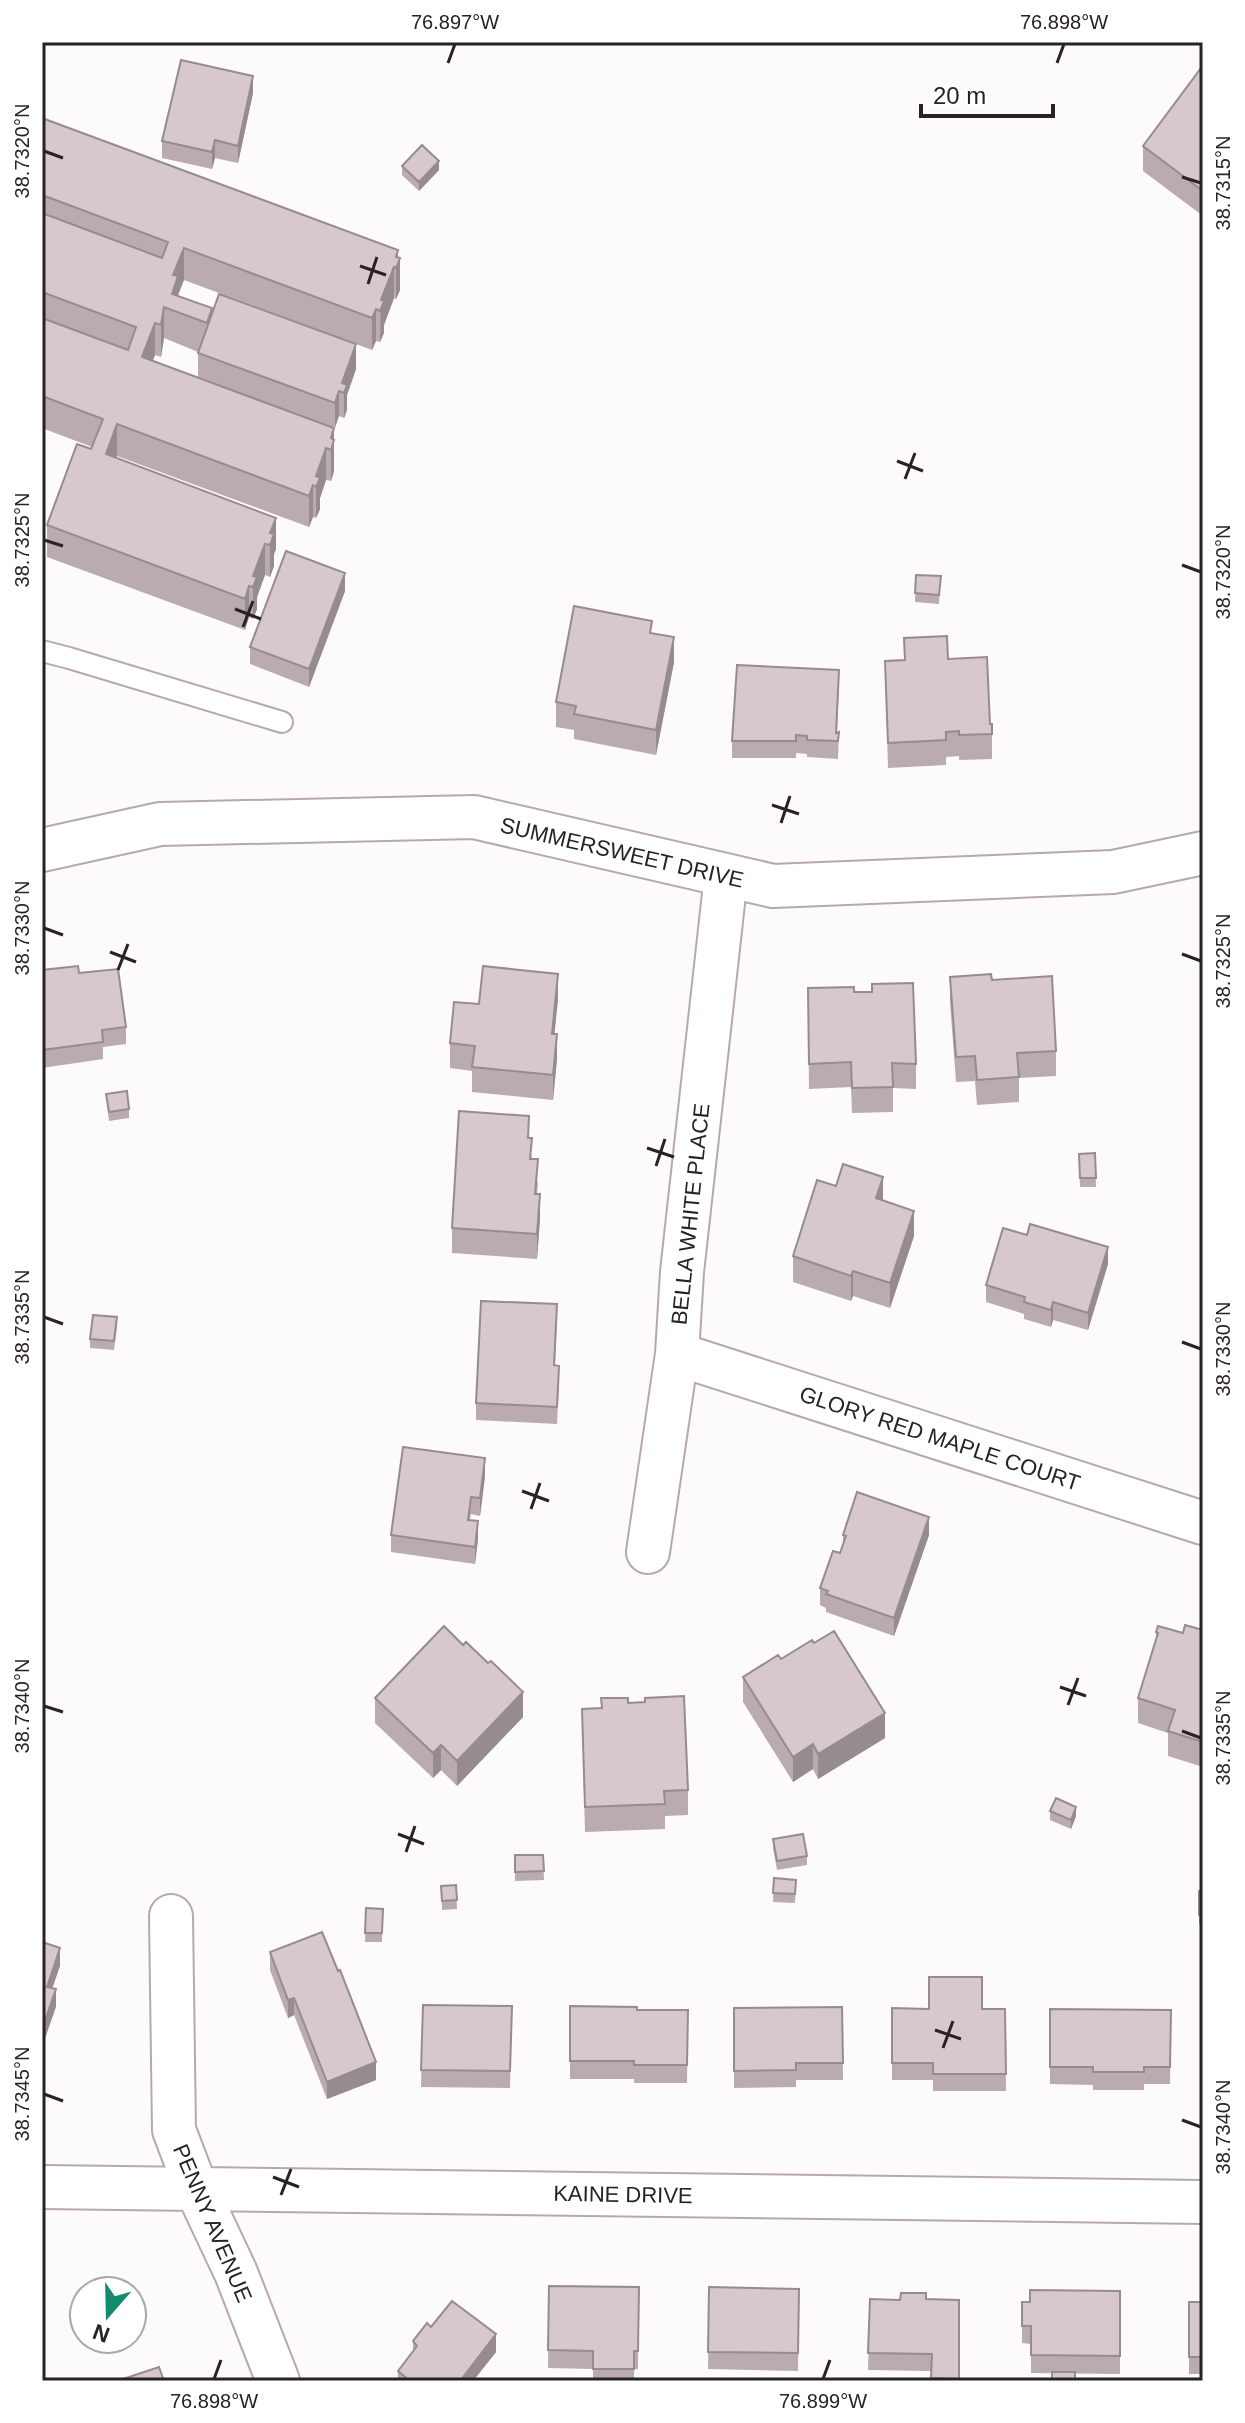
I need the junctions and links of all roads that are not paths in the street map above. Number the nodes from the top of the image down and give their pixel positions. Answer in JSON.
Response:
{"nodes":[{"id":1,"x":42,"y":651,"type":"edge"},
{"id":2,"x":282,"y":722,"type":"dead end"},
{"id":3,"x":42,"y":850,"type":"edge"},
{"id":4,"x":1203,"y":853,"type":"edge"},
{"id":5,"x":726,"y":876,"type":"junction"},
{"id":6,"x":677,"y":1354,"type":"junction"},
{"id":7,"x":1203,"y":1523,"type":"edge"},
{"id":8,"x":648,"y":1552,"type":"dead end"},
{"id":9,"x":171,"y":1916,"type":"dead end"},
{"id":10,"x":42,"y":2187,"type":"edge"},
{"id":11,"x":196,"y":2188,"type":"junction"},
{"id":12,"x":1203,"y":2202,"type":"edge"},
{"id":13,"x":278,"y":2381,"type":"edge"}],
"edges":[{"from":1,"to":2,"type":"lane"},
{"from":3,"to":5,"type":"street","name":"SUMMERSWEET DRIVE"},
{"from":4,"to":5,"type":"street","name":"SUMMERSWEET DRIVE"},
{"from":5,"to":6,"type":"street","name":"BELLA WHITE PLACE"},
{"from":6,"to":7,"type":"street","name":"GLORY RED MAPLE COURT"},
{"from":6,"to":8,"type":"street","name":"BELLA WHITE PLACE"},
{"from":9,"to":11,"type":"street","name":"PENNY AVENUE"},
{"from":10,"to":11,"type":"street","name":"KAINE DRIVE"},
{"from":11,"to":12,"type":"street","name":"KAINE DRIVE"},
{"from":11,"to":13,"type":"street","name":"PENNY AVENUE"}]}
